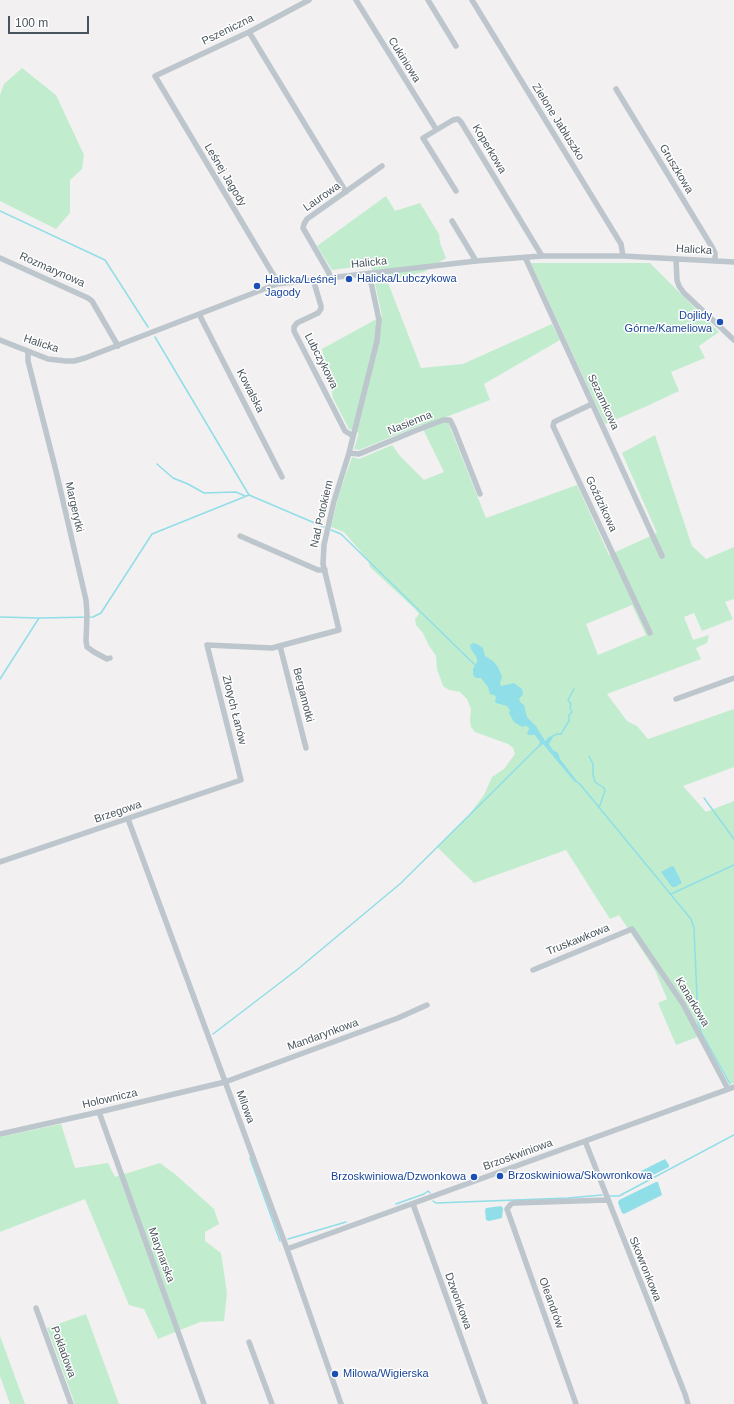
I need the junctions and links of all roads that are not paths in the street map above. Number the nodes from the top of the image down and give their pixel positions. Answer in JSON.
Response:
{"nodes":[{"id":1,"x":309,"y":0,"type":"edge"},
{"id":2,"x":356,"y":0,"type":"edge"},
{"id":3,"x":428,"y":0,"type":"edge"},
{"id":4,"x":472,"y":0,"type":"edge"},
{"id":5,"x":249,"y":32,"type":"junction"},
{"id":6,"x":456,"y":46,"type":"dead end"},
{"id":7,"x":155,"y":76,"type":"joint"},
{"id":8,"x":616,"y":89,"type":"dead end"},
{"id":9,"x":436,"y":129,"type":"junction"},
{"id":10,"x":382,"y":166,"type":"dead end"},
{"id":11,"x":456,"y":191,"type":"dead end"},
{"id":12,"x":346,"y":192,"type":"junction"},
{"id":13,"x":452,"y":221,"type":"dead end"},
{"id":14,"x":542,"y":256,"type":"junction"},
{"id":15,"x":623,"y":256,"type":"junction"},
{"id":16,"x":525,"y":257,"type":"junction"},
{"id":17,"x":0,"y":258,"type":"edge"},
{"id":18,"x":676,"y":259,"type":"junction"},
{"id":19,"x":476,"y":261,"type":"junction"},
{"id":20,"x":715,"y":261,"type":"junction"},
{"id":21,"x":734,"y":262,"type":"edge"},
{"id":22,"x":369,"y":273,"type":"junction"},
{"id":23,"x":330,"y":277,"type":"junction"},
{"id":24,"x":313,"y":279,"type":"junction"},
{"id":25,"x":277,"y":284,"type":"junction"},
{"id":26,"x":199,"y":314,"type":"junction"},
{"id":27,"x":0,"y":340,"type":"edge"},
{"id":28,"x":734,"y":340,"type":"edge"},
{"id":29,"x":118,"y":346,"type":"junction"},
{"id":30,"x":28,"y":351,"type":"junction"},
{"id":31,"x":592,"y":404,"type":"junction"},
{"id":32,"x":353,"y":436,"type":"junction"},
{"id":33,"x":349,"y":452,"type":"junction"},
{"id":34,"x":282,"y":477,"type":"dead end"},
{"id":35,"x":480,"y":494,"type":"dead end"},
{"id":36,"x":240,"y":536,"type":"dead end"},
{"id":37,"x":662,"y":556,"type":"dead end"},
{"id":38,"x":325,"y":570,"type":"junction"},
{"id":39,"x":650,"y":633,"type":"dead end"},
{"id":40,"x":207,"y":645,"type":"joint"},
{"id":41,"x":280,"y":646,"type":"junction"},
{"id":42,"x":109,"y":659,"type":"dead end"},
{"id":43,"x":734,"y":678,"type":"edge"},
{"id":44,"x":676,"y":699,"type":"dead end"},
{"id":45,"x":306,"y":748,"type":"dead end"},
{"id":46,"x":241,"y":780,"type":"joint"},
{"id":47,"x":128,"y":819,"type":"junction"},
{"id":48,"x":0,"y":862,"type":"edge"},
{"id":49,"x":632,"y":929,"type":"joint"},
{"id":50,"x":533,"y":970,"type":"dead end"},
{"id":51,"x":427,"y":1005,"type":"dead end"},
{"id":52,"x":225,"y":1082,"type":"junction"},
{"id":53,"x":731,"y":1088,"type":"edge"},
{"id":54,"x":99,"y":1112,"type":"junction"},
{"id":55,"x":0,"y":1134,"type":"edge"},
{"id":56,"x":585,"y":1141,"type":"junction"},
{"id":57,"x":607,"y":1200,"type":"junction"},
{"id":58,"x":413,"y":1204,"type":"junction"},
{"id":59,"x":287,"y":1249,"type":"junction"},
{"id":60,"x":36,"y":1308,"type":"dead end"},
{"id":61,"x":249,"y":1342,"type":"dead end"},
{"id":62,"x":71,"y":1404,"type":"edge"},
{"id":63,"x":204,"y":1404,"type":"edge"},
{"id":64,"x":272,"y":1404,"type":"edge"},
{"id":65,"x":341,"y":1404,"type":"edge"},
{"id":66,"x":485,"y":1404,"type":"edge"},
{"id":67,"x":576,"y":1404,"type":"edge"},
{"id":68,"x":688,"y":1404,"type":"edge"}],
"edges":[{"from":1,"to":5,"type":"street","name":"Pszeniczna"},
{"from":2,"to":9,"type":"street","name":"Cukiniowa"},
{"from":3,"to":6,"type":"street"},
{"from":4,"to":15,"type":"street","name":"Zielone Jabłuszko"},
{"from":5,"to":7,"type":"street","name":"Pszeniczna"},
{"from":5,"to":12,"type":"street"},
{"from":7,"to":25,"type":"street","name":"Leśnej Jagody"},
{"from":8,"to":20,"type":"street","name":"Gruszkowa"},
{"from":9,"to":11,"type":"street","name":"Koperkowa"},
{"from":9,"to":14,"type":"street","name":"Koperkowa"},
{"from":10,"to":12,"type":"street","name":"Laurowa"},
{"from":12,"to":23,"type":"street","name":"Laurowa"},
{"from":13,"to":19,"type":"street"},
{"from":14,"to":15,"type":"street","name":"Halicka"},
{"from":14,"to":16,"type":"street","name":"Halicka"},
{"from":15,"to":18,"type":"street","name":"Halicka"},
{"from":16,"to":19,"type":"street","name":"Halicka"},
{"from":16,"to":31,"type":"street","name":"Sezamkowa"},
{"from":17,"to":29,"type":"street","name":"Rozmarynowa"},
{"from":18,"to":20,"type":"street","name":"Halicka"},
{"from":18,"to":28,"type":"street"},
{"from":19,"to":22,"type":"street","name":"Halicka"},
{"from":20,"to":21,"type":"street","name":"Halicka"},
{"from":22,"to":23,"type":"street","name":"Halicka"},
{"from":22,"to":32,"type":"street","name":"Nad Potokiem"},
{"from":23,"to":24,"type":"street","name":"Halicka"},
{"from":24,"to":25,"type":"street","name":"Halicka"},
{"from":24,"to":32,"type":"street","name":"Lubczykowa"},
{"from":25,"to":26,"type":"street","name":"Halicka"},
{"from":26,"to":29,"type":"street","name":"Halicka"},
{"from":26,"to":34,"type":"street","name":"Kowalska"},
{"from":27,"to":30,"type":"street","name":"Halicka"},
{"from":29,"to":30,"type":"street","name":"Halicka"},
{"from":30,"to":42,"type":"street","name":"Margerytki"},
{"from":31,"to":37,"type":"street","name":"Sezamkowa"},
{"from":31,"to":39,"type":"street","name":"Goździkowa"},
{"from":32,"to":33,"type":"street","name":"Nad Potokiem"},
{"from":33,"to":35,"type":"street","name":"Nasienna"},
{"from":33,"to":38,"type":"street","name":"Nad Potokiem"},
{"from":36,"to":38,"type":"street"},
{"from":38,"to":41,"type":"street","name":"Nad Potokiem"},
{"from":40,"to":41,"type":"street","name":"Nad Potokiem"},
{"from":40,"to":46,"type":"street","name":"Złotych Łanów"},
{"from":41,"to":45,"type":"street","name":"Bergamotki"},
{"from":43,"to":44,"type":"street"},
{"from":46,"to":47,"type":"street","name":"Brzegowa"},
{"from":47,"to":48,"type":"street","name":"Brzegowa"},
{"from":47,"to":52,"type":"street","name":"Milowa"},
{"from":49,"to":50,"type":"street","name":"Truskawkowa"},
{"from":49,"to":53,"type":"street","name":"Kanarkowa"},
{"from":51,"to":52,"type":"street","name":"Mandarynkowa"},
{"from":52,"to":54,"type":"street","name":"Holownicza"},
{"from":52,"to":59,"type":"street","name":"Milowa"},
{"from":53,"to":56,"type":"street","name":"Brzoskwiniowa"},
{"from":54,"to":55,"type":"street","name":"Holownicza"},
{"from":54,"to":63,"type":"street","name":"Marynarska"},
{"from":56,"to":57,"type":"street","name":"Skowronkowa"},
{"from":56,"to":58,"type":"street","name":"Brzoskwiniowa"},
{"from":57,"to":67,"type":"street","name":"Oleandrów"},
{"from":57,"to":68,"type":"street","name":"Skowronkowa"},
{"from":58,"to":59,"type":"street","name":"Brzoskwiniowa"},
{"from":58,"to":66,"type":"street","name":"Dzwonkowa"},
{"from":59,"to":65,"type":"street","name":"Milowa"},
{"from":60,"to":62,"type":"street","name":"Pokładowa"},
{"from":61,"to":64,"type":"street"}]}
